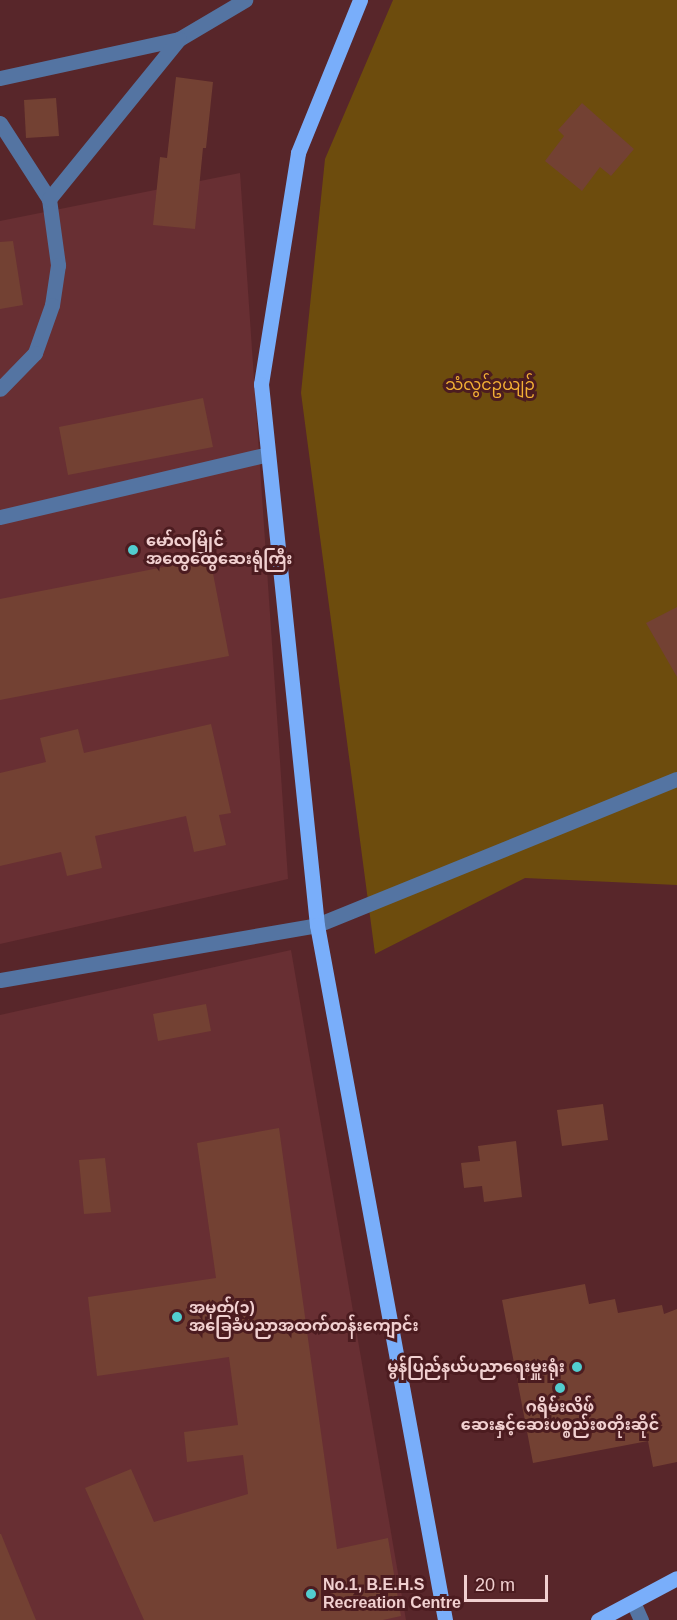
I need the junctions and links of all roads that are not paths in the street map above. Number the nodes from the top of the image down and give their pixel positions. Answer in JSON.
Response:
{"nodes":[{"id":1,"x":244,"y":0,"type":"edge"},
{"id":2,"x":360,"y":0,"type":"edge"},
{"id":3,"x":178,"y":39,"type":"junction"},
{"id":4,"x":0,"y":78,"type":"edge"},
{"id":5,"x":0,"y":123,"type":"edge"},
{"id":6,"x":49,"y":199,"type":"junction"},
{"id":7,"x":0,"y":389,"type":"edge"},
{"id":8,"x":268,"y":453,"type":"junction"},
{"id":9,"x":0,"y":517,"type":"edge"},
{"id":10,"x":677,"y":779,"type":"edge"},
{"id":11,"x":316,"y":925,"type":"junction"},
{"id":12,"x":0,"y":980,"type":"edge"},
{"id":13,"x":677,"y":1578,"type":"edge"},
{"id":14,"x":633,"y":1602,"type":"junction"},
{"id":15,"x":445,"y":1620,"type":"edge"},
{"id":16,"x":598,"y":1620,"type":"edge"},
{"id":17,"x":641,"y":1620,"type":"edge"}],
"edges":[{"from":1,"to":3,"type":"street"},
{"from":2,"to":8,"type":"main road"},
{"from":3,"to":4,"type":"street"},
{"from":3,"to":6,"type":"street"},
{"from":5,"to":6,"type":"street"},
{"from":6,"to":7,"type":"street"},
{"from":8,"to":9,"type":"street"},
{"from":8,"to":11,"type":"main road"},
{"from":10,"to":11,"type":"street"},
{"from":11,"to":12,"type":"street"},
{"from":11,"to":15,"type":"main road"},
{"from":13,"to":14,"type":"main road"},
{"from":14,"to":16,"type":"main road"},
{"from":14,"to":17,"type":"street"}]}
